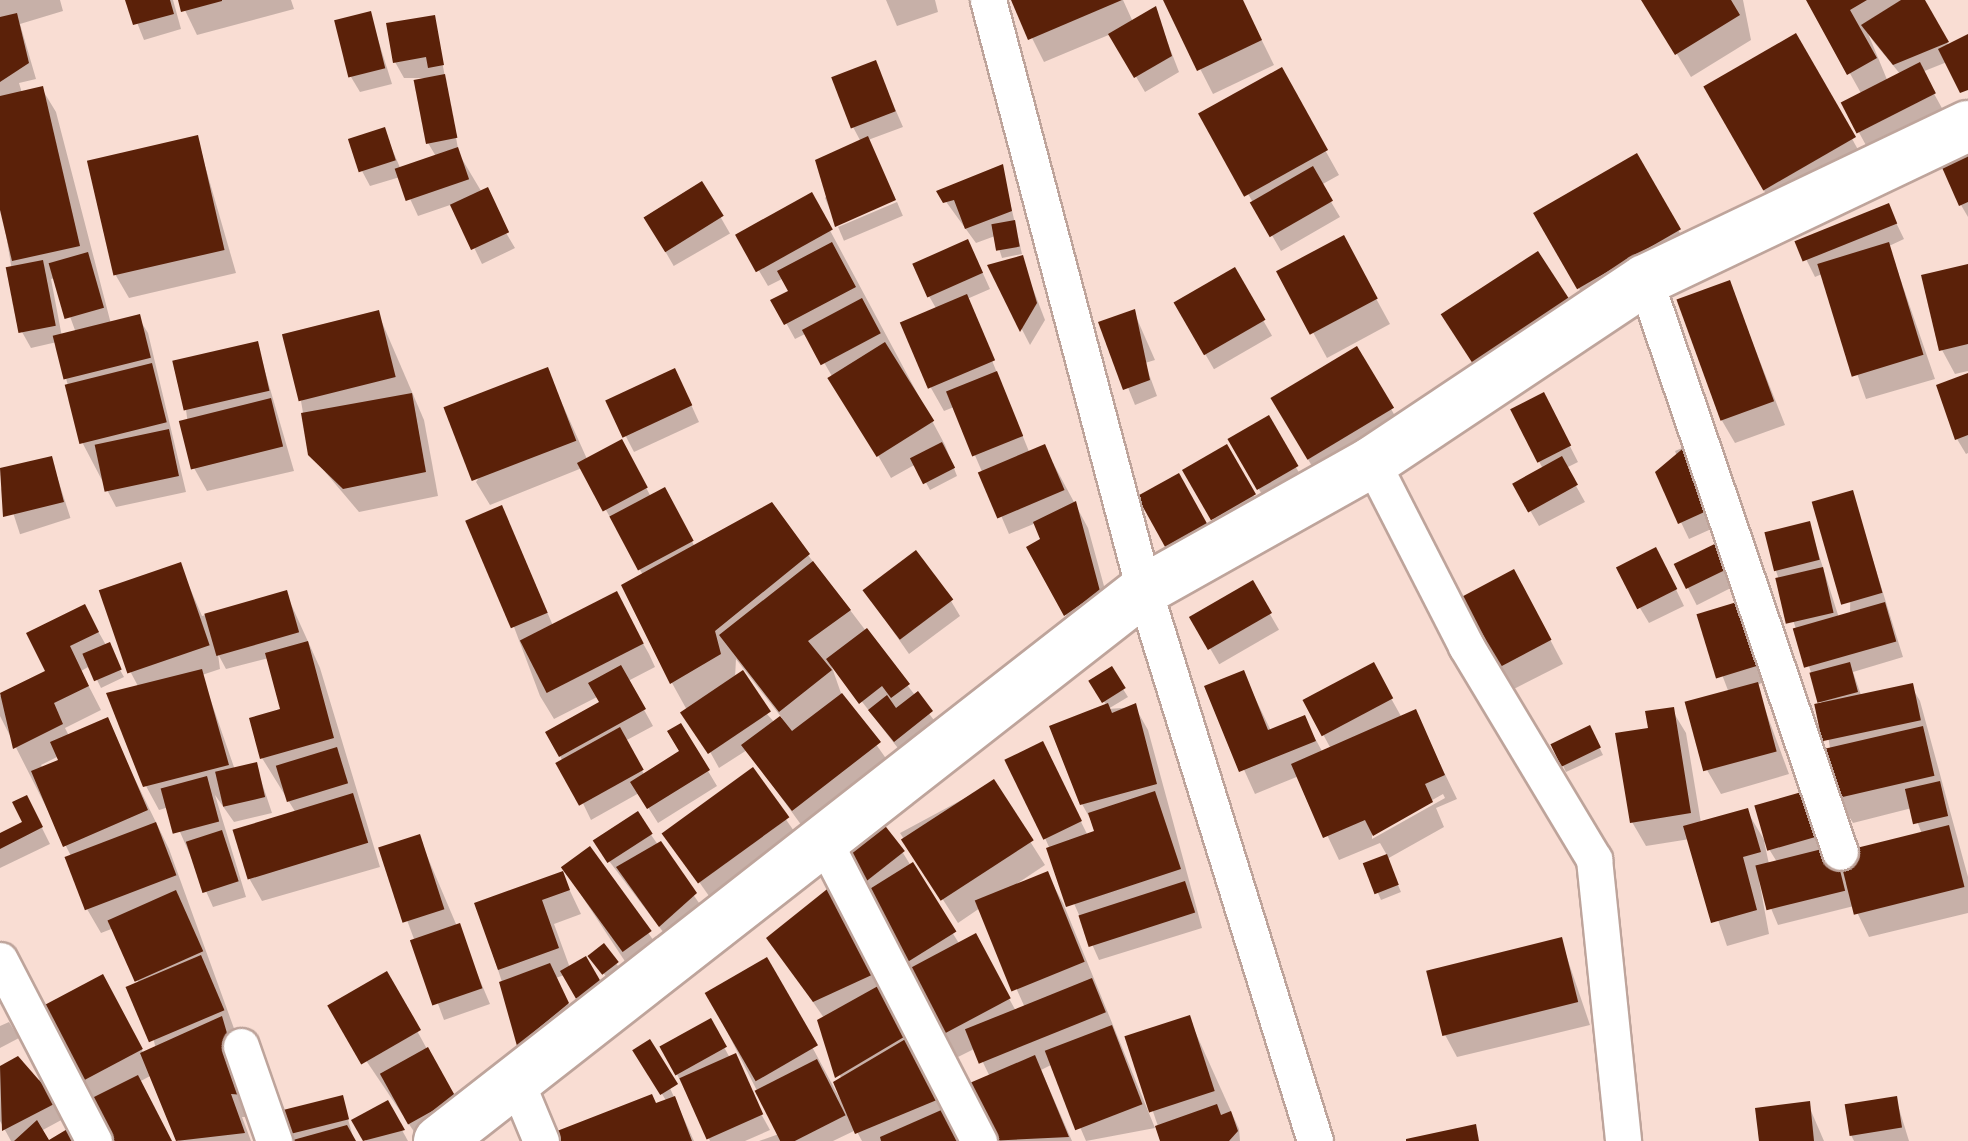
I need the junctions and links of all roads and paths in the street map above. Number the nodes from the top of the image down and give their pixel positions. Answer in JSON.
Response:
{"nodes":[{"id":1,"x":988,"y":0,"type":"edge"},
{"id":2,"x":1968,"y":126,"type":"edge"},
{"id":3,"x":1645,"y":280,"type":"junction"},
{"id":4,"x":1372,"y":462,"type":"junction"},
{"id":5,"x":1144,"y":590,"type":"junction"},
{"id":6,"x":824,"y":840,"type":"junction"},
{"id":7,"x":1840,"y":852,"type":"dead end"},
{"id":8,"x":0,"y":960,"type":"edge"},
{"id":9,"x":241,"y":1046,"type":"dead end"},
{"id":10,"x":516,"y":1080,"type":"junction"},
{"id":11,"x":94,"y":1141,"type":"edge"},
{"id":12,"x":274,"y":1141,"type":"edge"},
{"id":13,"x":439,"y":1141,"type":"edge"},
{"id":14,"x":541,"y":1141,"type":"edge"},
{"id":15,"x":979,"y":1141,"type":"edge"},
{"id":16,"x":1315,"y":1141,"type":"edge"},
{"id":17,"x":1623,"y":1141,"type":"edge"}],
"edges":[{"from":1,"to":5,"type":"street"},
{"from":2,"to":3,"type":"street"},
{"from":3,"to":4,"type":"street"},
{"from":3,"to":7,"type":"street"},
{"from":4,"to":5,"type":"street"},
{"from":4,"to":17,"type":"street"},
{"from":5,"to":6,"type":"street"},
{"from":5,"to":16,"type":"street"},
{"from":6,"to":10,"type":"street"},
{"from":6,"to":15,"type":"street"},
{"from":8,"to":11,"type":"street"},
{"from":9,"to":12,"type":"street"},
{"from":10,"to":13,"type":"street"},
{"from":10,"to":14,"type":"street"}]}
